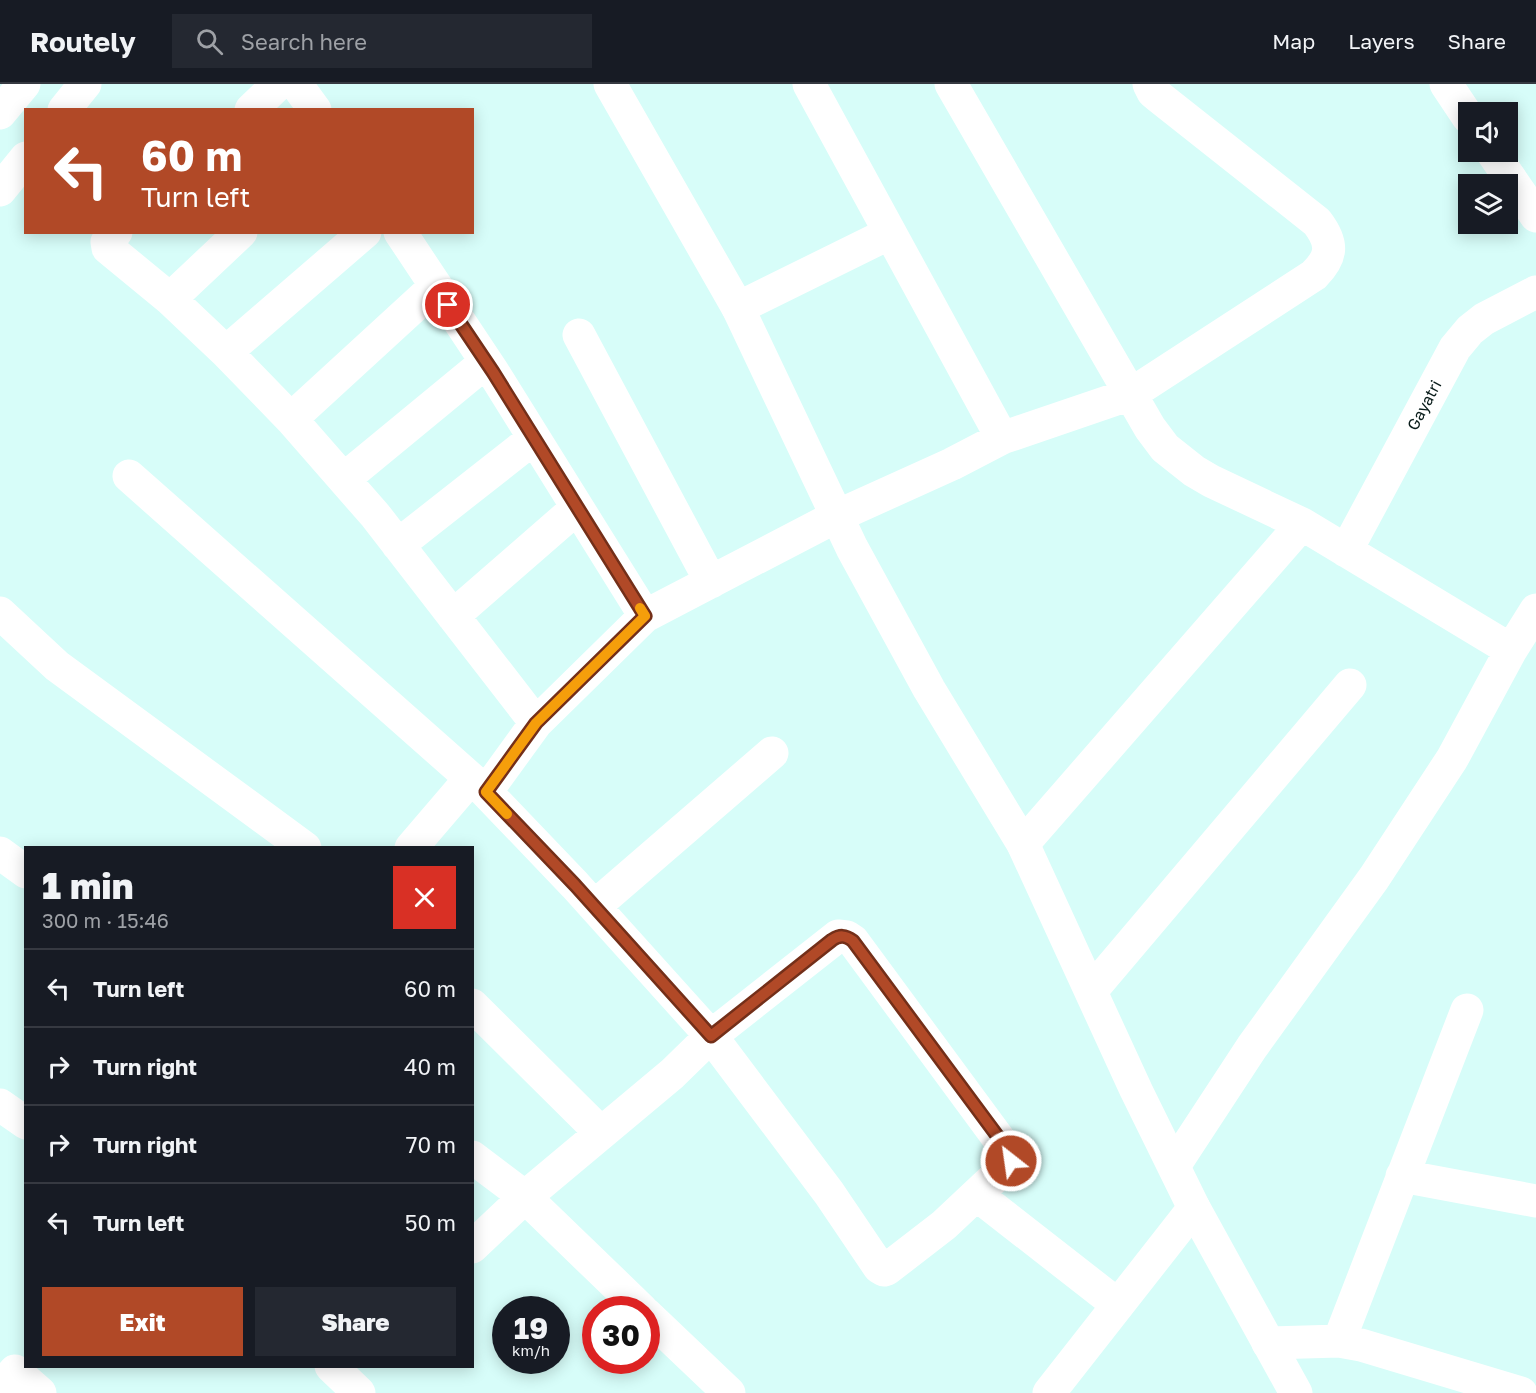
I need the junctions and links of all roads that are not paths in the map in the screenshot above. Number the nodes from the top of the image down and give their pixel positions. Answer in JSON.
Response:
{"nodes":[{"id":1,"x":24,"y":84,"type":"edge"},
{"id":2,"x":85,"y":84,"type":"edge"},
{"id":3,"x":278,"y":84,"type":"edge"},
{"id":4,"x":296,"y":84,"type":"edge"},
{"id":5,"x":610,"y":84,"type":"edge"},
{"id":6,"x":809,"y":84,"type":"edge"},
{"id":7,"x":951,"y":84,"type":"edge"},
{"id":8,"x":1149,"y":84,"type":"edge"},
{"id":9,"x":1446,"y":84,"type":"edge"},
{"id":10,"x":1458,"y":102,"type":"edge"},
{"id":11,"x":66,"y":108,"type":"edge"},
{"id":12,"x":252,"y":108,"type":"edge"},
{"id":13,"x":314,"y":108,"type":"edge"},
{"id":14,"x":0,"y":113,"type":"edge"},
{"id":15,"x":24,"y":160,"type":"edge"},
{"id":16,"x":1499,"y":162,"type":"edge"},
{"id":17,"x":0,"y":190,"type":"edge"},
{"id":18,"x":1536,"y":216,"type":"edge"},
{"id":19,"x":890,"y":233,"type":"junction"},
{"id":20,"x":114,"y":234,"type":"edge"},
{"id":21,"x":239,"y":234,"type":"edge"},
{"id":22,"x":363,"y":234,"type":"edge"},
{"id":23,"x":401,"y":234,"type":"edge"},
{"id":24,"x":436,"y":286,"type":"junction"},
{"id":25,"x":1536,"y":292,"type":"edge"},
{"id":26,"x":170,"y":299,"type":"junction"},
{"id":27,"x":738,"y":308,"type":"junction"},
{"id":28,"x":579,"y":335,"type":"dead end"},
{"id":29,"x":226,"y":352,"type":"junction"},
{"id":30,"x":486,"y":362,"type":"junction"},
{"id":31,"x":1131,"y":394,"type":"junction"},
{"id":32,"x":291,"y":419,"type":"junction"},
{"id":33,"x":534,"y":438,"type":"junction"},
{"id":34,"x":1002,"y":438,"type":"junction"},
{"id":35,"x":129,"y":476,"type":"dead end"},
{"id":36,"x":344,"y":479,"type":"junction"},
{"id":37,"x":577,"y":508,"type":"junction"},
{"id":38,"x":837,"y":516,"type":"junction"},
{"id":39,"x":1302,"y":524,"type":"junction"},
{"id":40,"x":398,"y":545,"type":"junction"},
{"id":41,"x":1346,"y":551,"type":"junction"},
{"id":42,"x":711,"y":582,"type":"junction"},
{"id":43,"x":1536,"y":610,"type":"edge"},
{"id":44,"x":0,"y":613,"type":"edge"},
{"id":45,"x":453,"y":616,"type":"junction"},
{"id":46,"x":645,"y":616,"type":"junction"},
{"id":47,"x":1511,"y":650,"type":"junction"},
{"id":48,"x":1350,"y":685,"type":"dead end"},
{"id":49,"x":536,"y":723,"type":"junction"},
{"id":50,"x":772,"y":753,"type":"dead end"},
{"id":51,"x":478,"y":786,"type":"junction"},
{"id":52,"x":1023,"y":844,"type":"junction"},
{"id":53,"x":302,"y":846,"type":"edge"},
{"id":54,"x":413,"y":846,"type":"edge"},
{"id":55,"x":0,"y":853,"type":"edge"},
{"id":56,"x":24,"y":871,"type":"edge"},
{"id":57,"x":595,"y":906,"type":"junction"},
{"id":58,"x":1091,"y":991,"type":"junction"},
{"id":59,"x":474,"y":1007,"type":"edge"},
{"id":60,"x":1467,"y":1010,"type":"dead end"},
{"id":61,"x":711,"y":1036,"type":"junction"},
{"id":62,"x":0,"y":1105,"type":"edge"},
{"id":63,"x":24,"y":1122,"type":"edge"},
{"id":64,"x":601,"y":1133,"type":"junction"},
{"id":65,"x":474,"y":1159,"type":"edge"},
{"id":66,"x":1174,"y":1166,"type":"junction"},
{"id":67,"x":1402,"y":1176,"type":"junction"},
{"id":68,"x":977,"y":1195,"type":"junction"},
{"id":69,"x":525,"y":1197,"type":"junction"},
{"id":70,"x":1536,"y":1201,"type":"edge"},
{"id":71,"x":1194,"y":1208,"type":"junction"},
{"id":72,"x":474,"y":1245,"type":"edge"},
{"id":73,"x":628,"y":1296,"type":"edge"},
{"id":74,"x":1118,"y":1305,"type":"junction"},
{"id":75,"x":660,"y":1327,"type":"edge"},
{"id":76,"x":1339,"y":1341,"type":"junction"},
{"id":77,"x":1268,"y":1343,"type":"junction"},
{"id":78,"x":0,"y":1388,"type":"edge"},
{"id":79,"x":40,"y":1393,"type":"edge"},
{"id":80,"x":729,"y":1393,"type":"edge"},
{"id":81,"x":1049,"y":1393,"type":"edge"},
{"id":82,"x":1296,"y":1393,"type":"edge"},
{"id":83,"x":1521,"y":1393,"type":"edge"}],
"edges":[{"from":1,"to":14,"type":"street"},
{"from":2,"to":11,"type":"street"},
{"from":3,"to":12,"type":"street"},
{"from":4,"to":13,"type":"street"},
{"from":5,"to":27,"type":"street"},
{"from":6,"to":19,"type":"street"},
{"from":7,"to":31,"type":"street"},
{"from":8,"to":31,"type":"street"},
{"from":9,"to":10,"type":"street"},
{"from":15,"to":17,"type":"street"},
{"from":16,"to":18,"type":"street"},
{"from":19,"to":27,"type":"street"},
{"from":19,"to":34,"type":"street"},
{"from":20,"to":26,"type":"street"},
{"from":21,"to":26,"type":"street"},
{"from":22,"to":29,"type":"street"},
{"from":23,"to":24,"type":"street"},
{"from":24,"to":30,"type":"street"},
{"from":24,"to":32,"type":"street"},
{"from":25,"to":41,"type":"street","name":"Gayatri"},
{"from":26,"to":29,"type":"street"},
{"from":27,"to":38,"type":"street"},
{"from":28,"to":42,"type":"street"},
{"from":29,"to":32,"type":"street"},
{"from":30,"to":33,"type":"street"},
{"from":30,"to":36,"type":"street"},
{"from":31,"to":34,"type":"street"},
{"from":31,"to":39,"type":"street"},
{"from":32,"to":36,"type":"street"},
{"from":33,"to":37,"type":"street"},
{"from":33,"to":40,"type":"street"},
{"from":34,"to":38,"type":"street"},
{"from":35,"to":51,"type":"street"},
{"from":36,"to":40,"type":"street"},
{"from":37,"to":45,"type":"street"},
{"from":37,"to":46,"type":"street"},
{"from":38,"to":42,"type":"street"},
{"from":38,"to":52,"type":"street"},
{"from":39,"to":41,"type":"street"},
{"from":39,"to":52,"type":"street"},
{"from":40,"to":45,"type":"street"},
{"from":41,"to":47,"type":"street"},
{"from":42,"to":46,"type":"street"},
{"from":43,"to":47,"type":"street"},
{"from":44,"to":53,"type":"street"},
{"from":45,"to":49,"type":"street"},
{"from":46,"to":49,"type":"street"},
{"from":47,"to":66,"type":"street"},
{"from":48,"to":58,"type":"street"},
{"from":49,"to":51,"type":"street"},
{"from":50,"to":57,"type":"street"},
{"from":51,"to":54,"type":"street"},
{"from":51,"to":57,"type":"street"},
{"from":52,"to":58,"type":"street"},
{"from":55,"to":56,"type":"street"},
{"from":57,"to":61,"type":"street"},
{"from":58,"to":66,"type":"street"},
{"from":59,"to":64,"type":"street"},
{"from":60,"to":67,"type":"street"},
{"from":61,"to":64,"type":"street"},
{"from":61,"to":68,"type":"street"},
{"from":61,"to":68,"type":"street"},
{"from":62,"to":63,"type":"street"},
{"from":64,"to":69,"type":"street"},
{"from":65,"to":69,"type":"street"},
{"from":66,"to":71,"type":"street"},
{"from":67,"to":70,"type":"street"},
{"from":67,"to":76,"type":"street"},
{"from":68,"to":74,"type":"street"},
{"from":69,"to":72,"type":"street"},
{"from":69,"to":73,"type":"street"},
{"from":71,"to":74,"type":"street"},
{"from":71,"to":77,"type":"street"},
{"from":74,"to":81,"type":"street"},
{"from":75,"to":80,"type":"street"},
{"from":76,"to":77,"type":"street"},
{"from":76,"to":83,"type":"street"},
{"from":77,"to":82,"type":"street"},
{"from":78,"to":79,"type":"street"}]}
